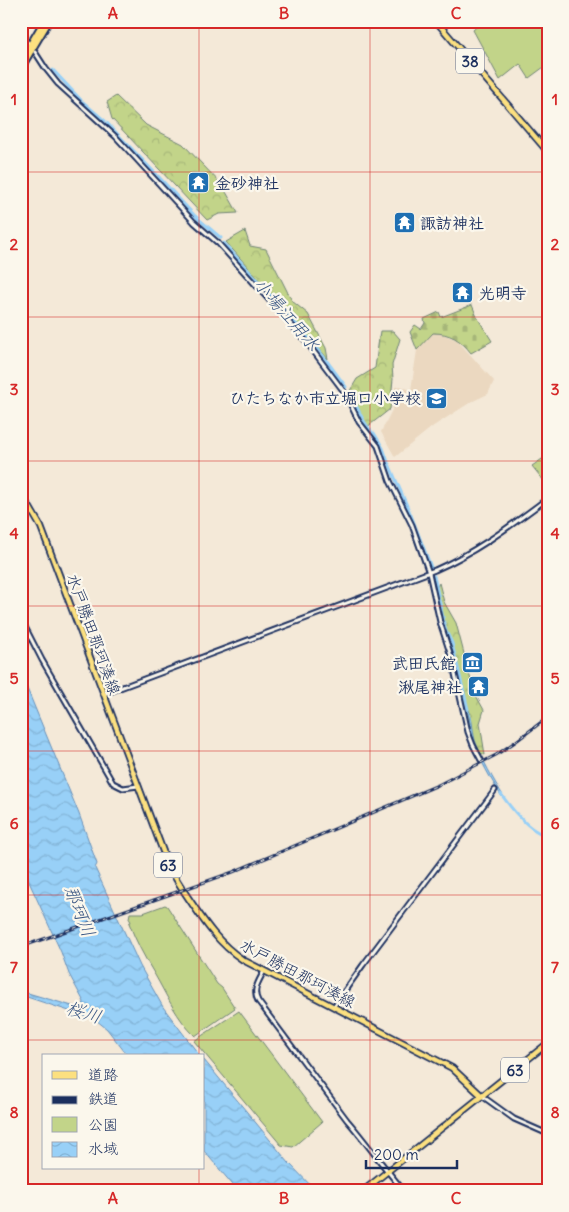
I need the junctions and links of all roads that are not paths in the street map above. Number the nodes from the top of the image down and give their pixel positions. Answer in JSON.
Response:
{"nodes":[{"id":1,"x":44,"y":21,"type":"edge"},
{"id":2,"x":49,"y":21,"type":"edge"},
{"id":3,"x":436,"y":21,"type":"edge"},
{"id":4,"x":21,"y":33,"type":"edge"},
{"id":5,"x":28,"y":43,"type":"dead end"},
{"id":6,"x":35,"y":52,"type":"dead end"},
{"id":7,"x":21,"y":60,"type":"edge"},
{"id":8,"x":21,"y":68,"type":"edge"},
{"id":9,"x":548,"y":152,"type":"edge"},
{"id":10,"x":21,"y":496,"type":"edge"},
{"id":11,"x":548,"y":498,"type":"edge"},
{"id":12,"x":429,"y":572,"type":"junction"},
{"id":13,"x":21,"y":620,"type":"edge"},
{"id":14,"x":103,"y":694,"type":"junction"},
{"id":15,"x":481,"y":760,"type":"dead end"},
{"id":16,"x":138,"y":786,"type":"junction"},
{"id":17,"x":495,"y":790,"type":"dead end"},
{"id":18,"x":264,"y":971,"type":"junction"},
{"id":19,"x":334,"y":1006,"type":"junction"},
{"id":20,"x":548,"y":1044,"type":"edge"},
{"id":21,"x":482,"y":1096,"type":"junction"},
{"id":22,"x":548,"y":1134,"type":"edge"},
{"id":23,"x":387,"y":1171,"type":"junction"},
{"id":24,"x":363,"y":1191,"type":"edge"},
{"id":25,"x":404,"y":1191,"type":"edge"}],
"edges":[{"from":1,"to":7,"type":"highway"},
{"from":2,"to":8,"type":"highway"},
{"from":3,"to":9,"type":"main road","number":"38"},
{"from":4,"to":5,"type":"street"},
{"from":6,"to":12,"type":"street"},
{"from":10,"to":14,"type":"main road","name":"水戸勝田那珂湊線","number":"63"},
{"from":11,"to":12,"type":"street"},
{"from":12,"to":14,"type":"street"},
{"from":12,"to":15,"type":"street"},
{"from":13,"to":16,"type":"street"},
{"from":14,"to":16,"type":"main road","name":"水戸勝田那珂湊線","number":"63"},
{"from":16,"to":18,"type":"main road","name":"水戸勝田那珂湊線","number":"63"},
{"from":17,"to":19,"type":"street"},
{"from":18,"to":19,"type":"main road","name":"水戸勝田那珂湊線","number":"63"},
{"from":18,"to":23,"type":"street"},
{"from":19,"to":21,"type":"main road","name":"水戸勝田那珂湊線","number":"63"},
{"from":20,"to":21,"type":"main road","number":"63"},
{"from":21,"to":22,"type":"street"},
{"from":21,"to":23,"type":"main road"},
{"from":23,"to":24,"type":"main road"},
{"from":23,"to":25,"type":"street"}]}
